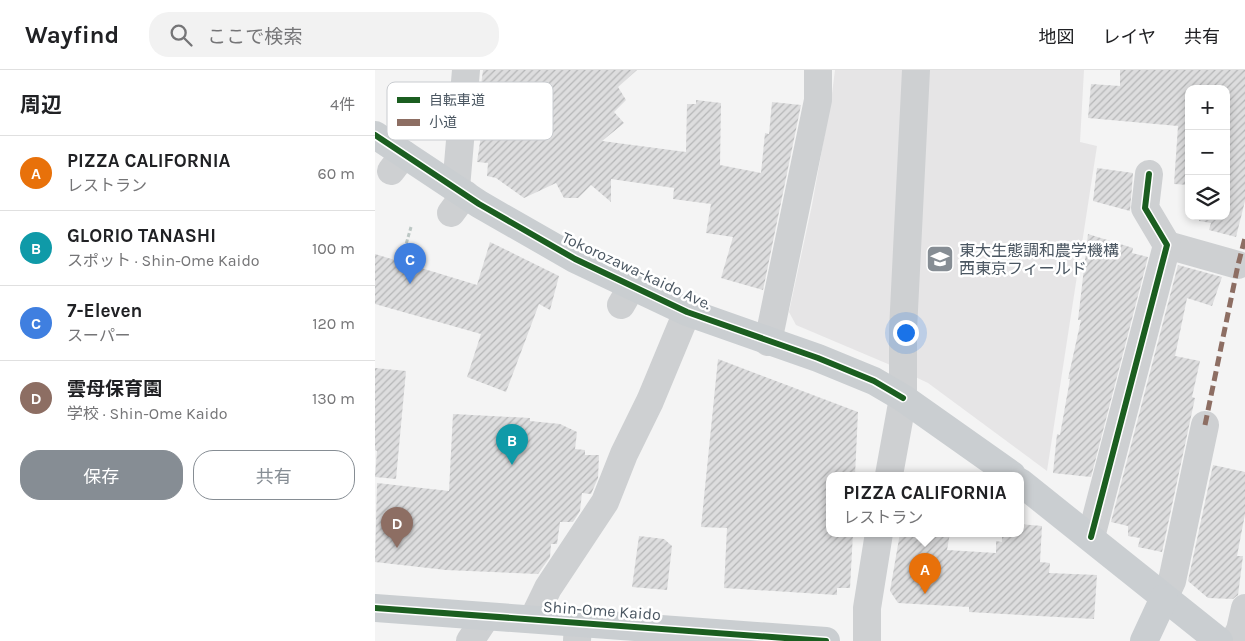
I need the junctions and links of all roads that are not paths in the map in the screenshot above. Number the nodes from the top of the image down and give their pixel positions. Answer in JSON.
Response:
{"nodes":[{"id":1,"x":818,"y":70,"type":"edge"},
{"id":2,"x":916,"y":70,"type":"edge"},
{"id":3,"x":375,"y":135,"type":"edge"},
{"id":4,"x":461,"y":140,"type":"edge"},
{"id":5,"x":1149,"y":174,"type":"dead end"},
{"id":6,"x":457,"y":198,"type":"junction"},
{"id":7,"x":1167,"y":244,"type":"junction"},
{"id":8,"x":1238,"y":265,"type":"dead end"},
{"id":9,"x":687,"y":312,"type":"junction"},
{"id":10,"x":768,"y":342,"type":"junction"},
{"id":11,"x":903,"y":398,"type":"junction"},
{"id":12,"x":1205,"y":425,"type":"dead end"},
{"id":13,"x":890,"y":472,"type":"edge"},
{"id":14,"x":1007,"y":472,"type":"edge"},
{"id":15,"x":1024,"y":485,"type":"edge"},
{"id":16,"x":878,"y":537,"type":"edge"},
{"id":17,"x":1091,"y":537,"type":"junction"},
{"id":18,"x":1164,"y":598,"type":"junction"},
{"id":19,"x":375,"y":608,"type":"edge"},
{"id":20,"x":1245,"y":608,"type":"edge"},
{"id":21,"x":486,"y":617,"type":"junction"},
{"id":22,"x":533,"y":619,"type":"junction"},
{"id":23,"x":577,"y":632,"type":"edge"},
{"id":24,"x":676,"y":635,"type":"edge"},
{"id":25,"x":470,"y":641,"type":"edge"},
{"id":26,"x":826,"y":641,"type":"edge"},
{"id":27,"x":867,"y":641,"type":"edge"},
{"id":28,"x":1144,"y":641,"type":"edge"},
{"id":29,"x":1219,"y":641,"type":"edge"},
{"id":30,"x":1234,"y":641,"type":"edge"}],
"edges":[{"from":1,"to":10,"type":"street"},
{"from":2,"to":11,"type":"street"},
{"from":3,"to":6,"type":"main road","name":"Tokorozawa-kaido Ave."},
{"from":4,"to":6,"type":"street"},
{"from":5,"to":7,"type":"street"},
{"from":6,"to":9,"type":"main road","name":"Tokorozawa-kaido Ave."},
{"from":7,"to":8,"type":"street"},
{"from":7,"to":17,"type":"street"},
{"from":9,"to":10,"type":"main road","name":"Tokorozawa-kaido Ave."},
{"from":9,"to":22,"type":"street"},
{"from":10,"to":11,"type":"main road","name":"Tokorozawa-kaido Ave."},
{"from":11,"to":13,"type":"street"},
{"from":11,"to":14,"type":"main road","name":"Tokorozawa-kaido Ave."},
{"from":12,"to":18,"type":"street"},
{"from":15,"to":17,"type":"main road"},
{"from":16,"to":27,"type":"street"},
{"from":17,"to":18,"type":"main road"},
{"from":18,"to":28,"type":"main road"},
{"from":18,"to":29,"type":"main road"},
{"from":19,"to":21,"type":"main road","name":"Shin-Ome Kaido"},
{"from":20,"to":30,"type":"street"},
{"from":21,"to":22,"type":"main road","name":"Shin-Ome Kaido"},
{"from":21,"to":25,"type":"street"},
{"from":22,"to":23,"type":"main road","name":"Shin-Ome Kaido"},
{"from":23,"to":24,"type":"main road","name":"Shin-Ome Kaido"},
{"from":24,"to":26,"type":"main road","name":"Shin-Ome Kaido"}]}
